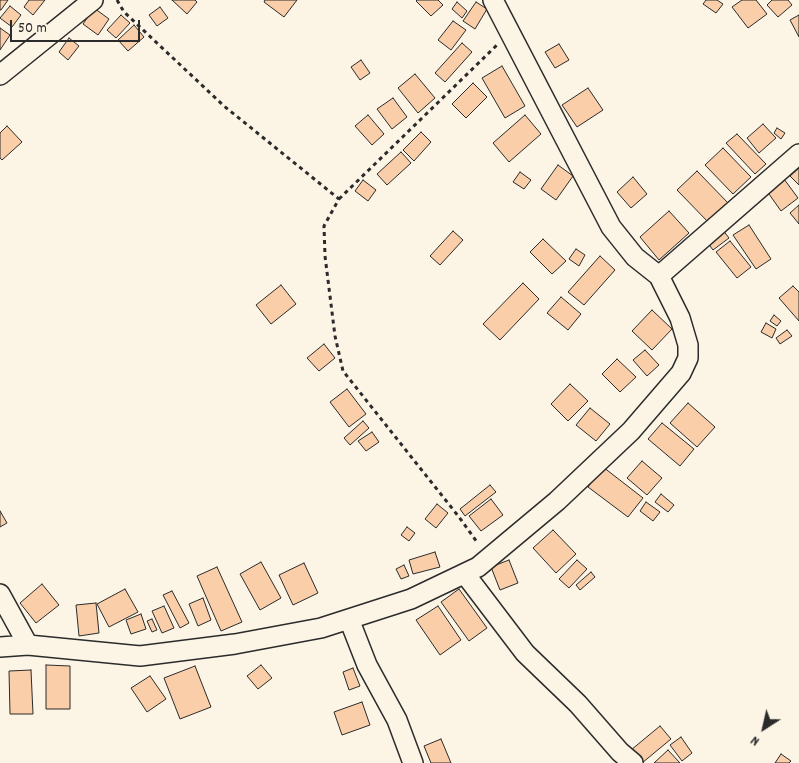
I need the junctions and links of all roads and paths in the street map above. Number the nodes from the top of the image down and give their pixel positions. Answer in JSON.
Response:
{"nodes":[{"id":1,"x":117,"y":0,"type":"edge"},
{"id":2,"x":493,"y":0,"type":"edge"},
{"id":3,"x":88,"y":1,"type":"edge"},
{"id":4,"x":511,"y":32,"type":"junction"},
{"id":5,"x":0,"y":75,"type":"edge"},
{"id":6,"x":799,"y":154,"type":"edge"},
{"id":7,"x":339,"y":199,"type":"junction"},
{"id":8,"x":659,"y":276,"type":"junction"},
{"id":9,"x":472,"y":571,"type":"junction"},
{"id":10,"x":0,"y":594,"type":"edge"},
{"id":11,"x":349,"y":619,"type":"junction"},
{"id":12,"x":28,"y":645,"type":"junction"},
{"id":13,"x":0,"y":647,"type":"edge"},
{"id":14,"x":413,"y":763,"type":"edge"},
{"id":15,"x":633,"y":763,"type":"edge"}],
"edges":[{"from":1,"to":7,"type":"path"},
{"from":2,"to":4,"type":"street"},
{"from":3,"to":5,"type":"street"},
{"from":4,"to":7,"type":"path"},
{"from":4,"to":8,"type":"street"},
{"from":6,"to":8,"type":"street"},
{"from":7,"to":9,"type":"path"},
{"from":8,"to":9,"type":"street"},
{"from":9,"to":11,"type":"street"},
{"from":9,"to":15,"type":"street"},
{"from":10,"to":12,"type":"street"},
{"from":11,"to":12,"type":"street"},
{"from":11,"to":14,"type":"street"},
{"from":12,"to":13,"type":"street"}]}
